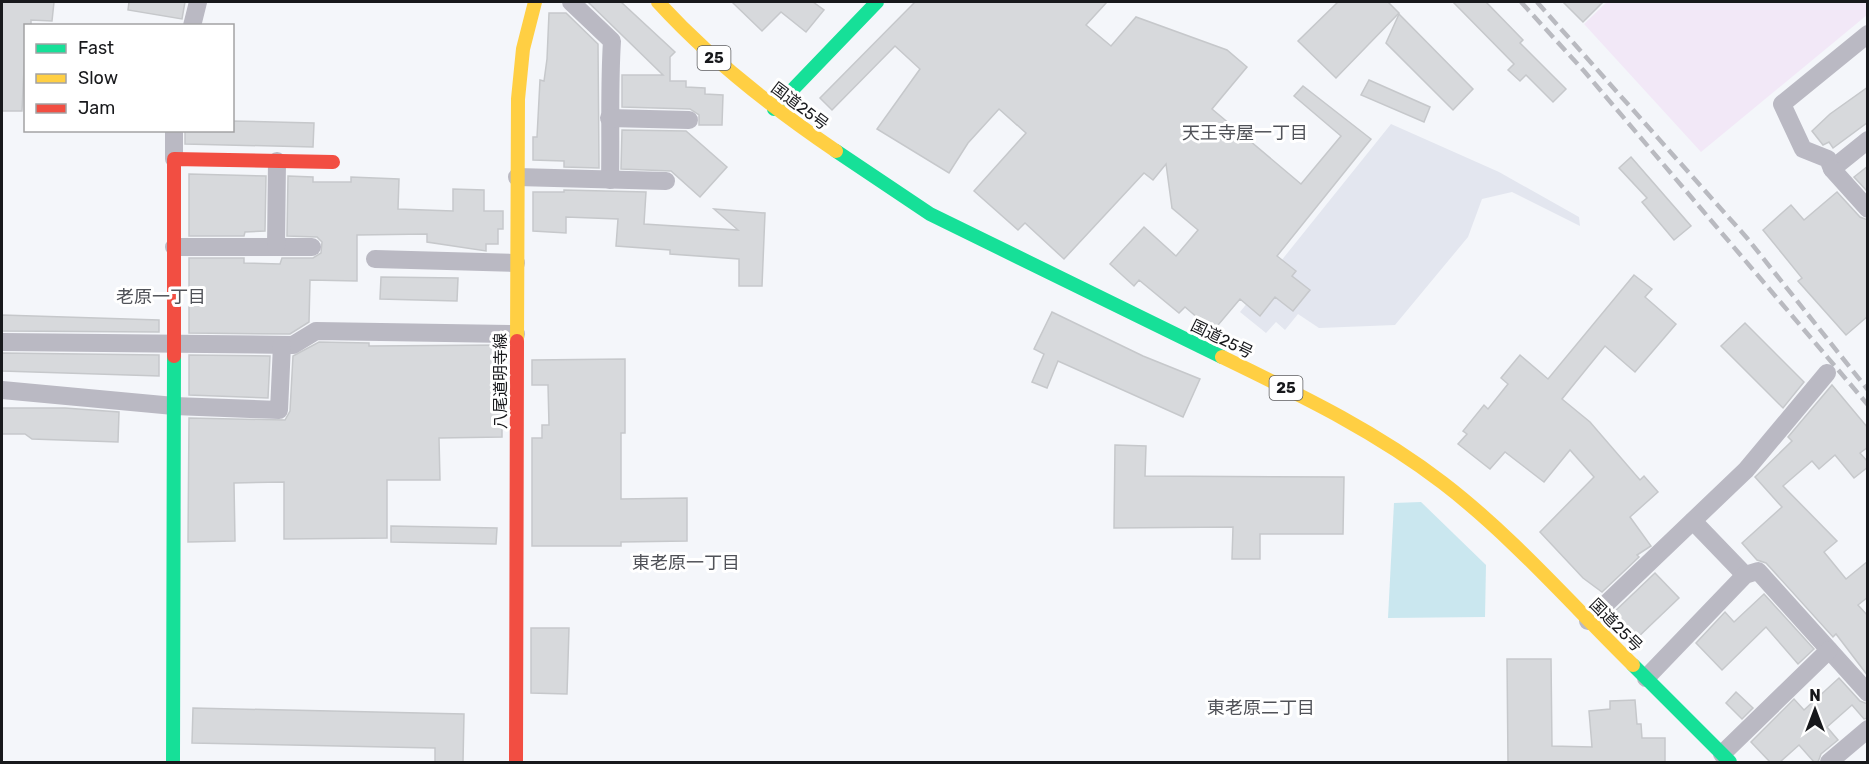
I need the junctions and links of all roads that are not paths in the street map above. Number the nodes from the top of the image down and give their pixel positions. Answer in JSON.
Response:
{"nodes":[{"id":1,"x":198,"y":2,"type":"edge"},
{"id":2,"x":535,"y":2,"type":"edge"},
{"id":3,"x":571,"y":2,"type":"edge"},
{"id":4,"x":658,"y":2,"type":"edge"},
{"id":5,"x":876,"y":2,"type":"edge"},
{"id":6,"x":192,"y":24,"type":"edge"},
{"id":7,"x":1868,"y":34,"type":"edge"},
{"id":8,"x":774,"y":109,"type":"junction"},
{"id":9,"x":609,"y":118,"type":"junction"},
{"id":10,"x":689,"y":120,"type":"dead end"},
{"id":11,"x":174,"y":132,"type":"edge"},
{"id":12,"x":1868,"y":140,"type":"edge"},
{"id":13,"x":174,"y":159,"type":"junction"},
{"id":14,"x":277,"y":161,"type":"junction"},
{"id":15,"x":333,"y":162,"type":"dead end"},
{"id":16,"x":1832,"y":169,"type":"junction"},
{"id":17,"x":517,"y":177,"type":"junction"},
{"id":18,"x":610,"y":180,"type":"junction"},
{"id":19,"x":666,"y":182,"type":"dead end"},
{"id":20,"x":1868,"y":209,"type":"edge"},
{"id":21,"x":174,"y":247,"type":"junction"},
{"id":22,"x":276,"y":247,"type":"junction"},
{"id":23,"x":312,"y":247,"type":"dead end"},
{"id":24,"x":375,"y":259,"type":"dead end"},
{"id":25,"x":516,"y":263,"type":"junction"},
{"id":26,"x":516,"y":334,"type":"junction"},
{"id":27,"x":2,"y":342,"type":"edge"},
{"id":28,"x":174,"y":345,"type":"junction"},
{"id":29,"x":282,"y":345,"type":"junction"},
{"id":30,"x":1827,"y":373,"type":"dead end"},
{"id":31,"x":2,"y":390,"type":"edge"},
{"id":32,"x":174,"y":406,"type":"junction"},
{"id":33,"x":1693,"y":521,"type":"junction"},
{"id":34,"x":1745,"y":575,"type":"junction"},
{"id":35,"x":1588,"y":621,"type":"junction"},
{"id":36,"x":1828,"y":650,"type":"junction"},
{"id":37,"x":1646,"y":678,"type":"junction"},
{"id":38,"x":1868,"y":693,"type":"edge"},
{"id":39,"x":1868,"y":729,"type":"edge"},
{"id":40,"x":1726,"y":758,"type":"edge"},
{"id":41,"x":173,"y":762,"type":"edge"},
{"id":42,"x":516,"y":762,"type":"edge"},
{"id":43,"x":1829,"y":762,"type":"edge"}],
"edges":[{"from":1,"to":6,"type":"street"},
{"from":2,"to":17,"type":"main road","name":"八尾道明寺線"},
{"from":3,"to":9,"type":"street"},
{"from":4,"to":8,"type":"main road","name":"国道25号","number":"25"},
{"from":5,"to":8,"type":"main road"},
{"from":7,"to":16,"type":"street"},
{"from":8,"to":35,"type":"main road","name":"国道25号","number":"25"},
{"from":9,"to":10,"type":"street"},
{"from":9,"to":18,"type":"street"},
{"from":11,"to":13,"type":"street"},
{"from":12,"to":16,"type":"street"},
{"from":13,"to":14,"type":"main road"},
{"from":13,"to":21,"type":"main road"},
{"from":14,"to":15,"type":"main road"},
{"from":14,"to":22,"type":"street"},
{"from":16,"to":20,"type":"street"},
{"from":17,"to":18,"type":"street"},
{"from":17,"to":25,"type":"main road","name":"八尾道明寺線"},
{"from":18,"to":19,"type":"street"},
{"from":21,"to":22,"type":"street"},
{"from":21,"to":28,"type":"main road"},
{"from":22,"to":23,"type":"street"},
{"from":24,"to":25,"type":"street"},
{"from":25,"to":26,"type":"main road","name":"八尾道明寺線"},
{"from":26,"to":29,"type":"street"},
{"from":26,"to":42,"type":"main road","name":"八尾道明寺線"},
{"from":27,"to":28,"type":"street"},
{"from":28,"to":29,"type":"street"},
{"from":28,"to":32,"type":"main road"},
{"from":29,"to":32,"type":"street"},
{"from":30,"to":33,"type":"street"},
{"from":31,"to":32,"type":"street"},
{"from":32,"to":41,"type":"main road"},
{"from":33,"to":34,"type":"street"},
{"from":33,"to":35,"type":"street"},
{"from":34,"to":36,"type":"street"},
{"from":34,"to":37,"type":"street"},
{"from":35,"to":37,"type":"main road","name":"国道25号","number":"25"},
{"from":36,"to":38,"type":"street"},
{"from":36,"to":40,"type":"street"},
{"from":37,"to":40,"type":"main road","name":"国道25号","number":"25"},
{"from":39,"to":43,"type":"street"}]}
